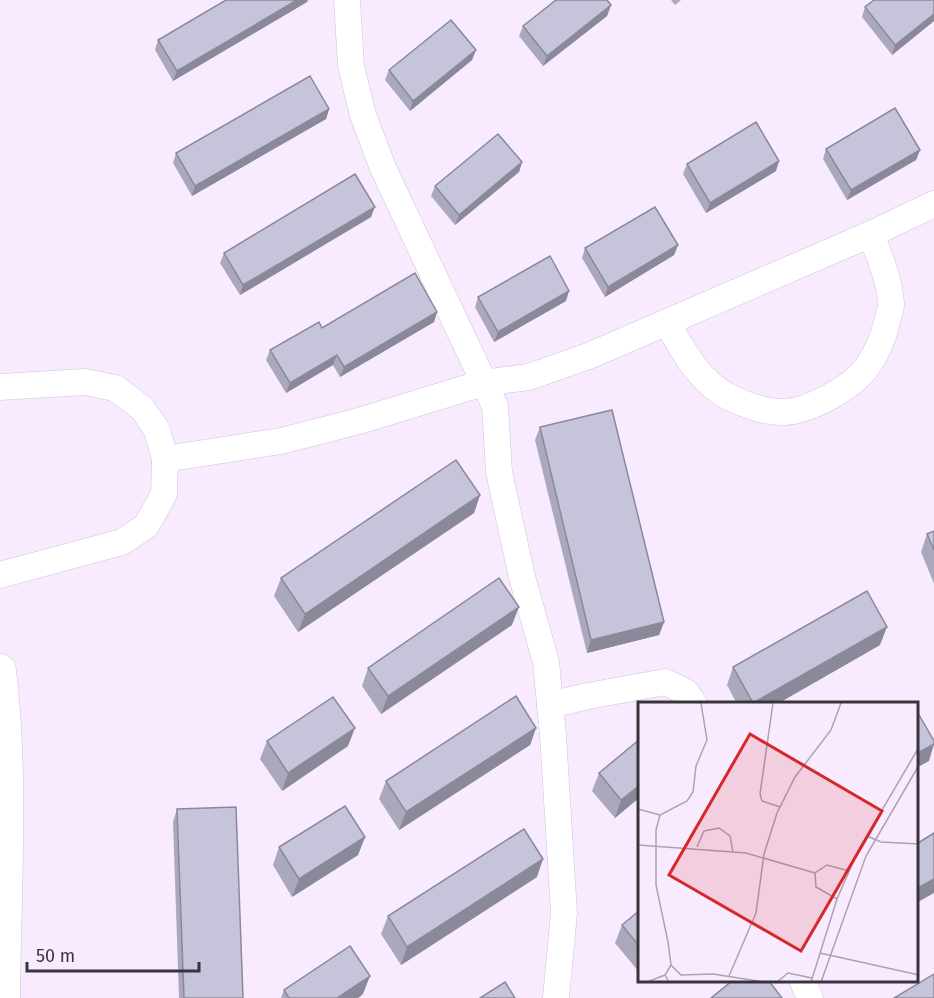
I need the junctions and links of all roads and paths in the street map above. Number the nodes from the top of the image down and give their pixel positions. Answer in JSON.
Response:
{"nodes":[{"id":1,"x":347,"y":0,"type":"edge"},
{"id":2,"x":934,"y":204,"type":"edge"},
{"id":3,"x":871,"y":234,"type":"junction"},
{"id":4,"x":667,"y":322,"type":"junction"},
{"id":5,"x":483,"y":383,"type":"junction"},
{"id":6,"x":0,"y":387,"type":"edge"},
{"id":7,"x":165,"y":459,"type":"junction"},
{"id":8,"x":0,"y":575,"type":"edge"},
{"id":9,"x":0,"y":670,"type":"edge"},
{"id":10,"x":693,"y":702,"type":"edge"},
{"id":11,"x":550,"y":705,"type":"junction"},
{"id":12,"x":3,"y":814,"type":"edge"},
{"id":13,"x":804,"y":983,"type":"edge"},
{"id":14,"x":4,"y":998,"type":"edge"},
{"id":15,"x":556,"y":998,"type":"edge"},
{"id":16,"x":810,"y":998,"type":"edge"}],
"edges":[{"from":1,"to":5,"type":"street"},
{"from":2,"to":3,"type":"street"},
{"from":3,"to":4,"type":"street"},
{"from":3,"to":4,"type":"street"},
{"from":4,"to":5,"type":"street"},
{"from":5,"to":7,"type":"street"},
{"from":5,"to":11,"type":"street"},
{"from":6,"to":7,"type":"street"},
{"from":7,"to":8,"type":"street"},
{"from":9,"to":12,"type":"main road"},
{"from":10,"to":11,"type":"street"},
{"from":11,"to":15,"type":"street"},
{"from":12,"to":14,"type":"main road"},
{"from":13,"to":16,"type":"street"}]}
